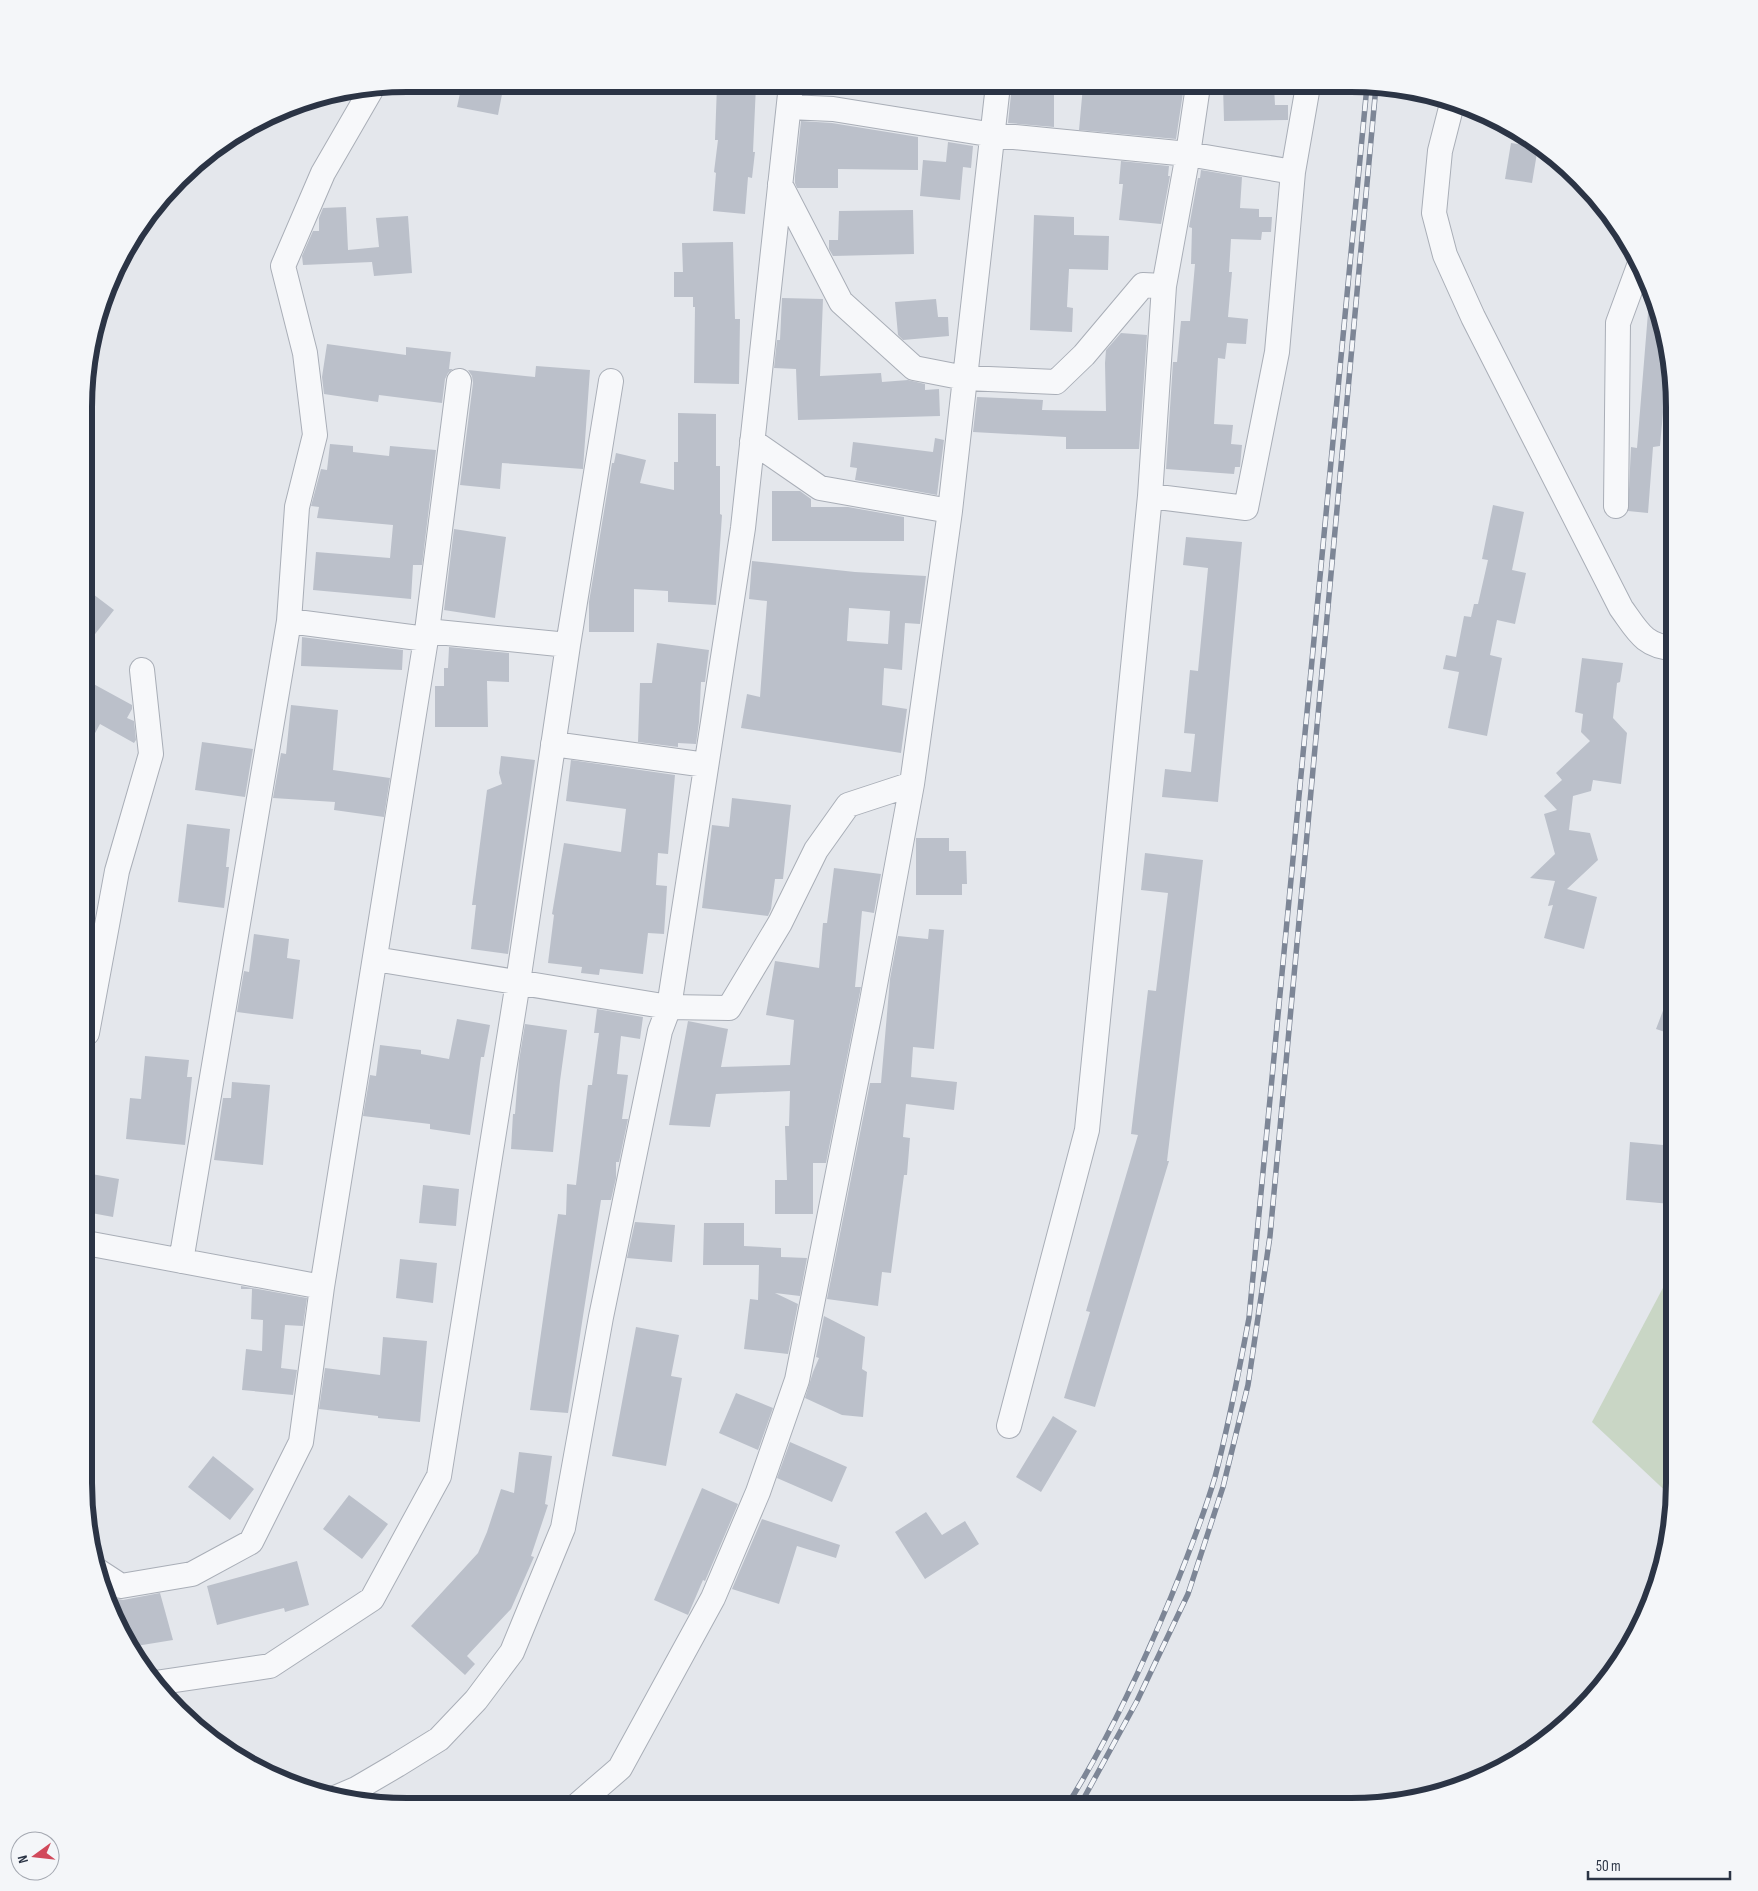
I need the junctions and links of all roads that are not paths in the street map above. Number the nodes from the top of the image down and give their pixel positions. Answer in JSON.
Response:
{"nodes":[{"id":1,"x":997,"y":93,"type":"edge"},
{"id":2,"x":1197,"y":93,"type":"edge"},
{"id":3,"x":1307,"y":93,"type":"edge"},
{"id":4,"x":368,"y":95,"type":"edge"},
{"id":5,"x":790,"y":96,"type":"edge"},
{"id":6,"x":1451,"y":109,"type":"edge"},
{"id":7,"x":994,"y":135,"type":"junction"},
{"id":8,"x":1188,"y":154,"type":"junction"},
{"id":9,"x":1292,"y":172,"type":"junction"},
{"id":10,"x":780,"y":184,"type":"junction"},
{"id":11,"x":1636,"y":274,"type":"edge"},
{"id":12,"x":1164,"y":286,"type":"junction"},
{"id":13,"x":965,"y":378,"type":"junction"},
{"id":14,"x":459,"y":381,"type":"dead end"},
{"id":15,"x":611,"y":381,"type":"dead end"},
{"id":16,"x":752,"y":441,"type":"junction"},
{"id":17,"x":1150,"y":496,"type":"junction"},
{"id":18,"x":1616,"y":506,"type":"dead end"},
{"id":19,"x":950,"y":511,"type":"junction"},
{"id":20,"x":289,"y":621,"type":"junction"},
{"id":21,"x":426,"y":635,"type":"junction"},
{"id":22,"x":568,"y":645,"type":"junction"},
{"id":23,"x":1666,"y":648,"type":"edge"},
{"id":24,"x":142,"y":670,"type":"dead end"},
{"id":25,"x":553,"y":744,"type":"junction"},
{"id":26,"x":706,"y":765,"type":"junction"},
{"id":27,"x":912,"y":784,"type":"junction"},
{"id":28,"x":375,"y":959,"type":"junction"},
{"id":29,"x":518,"y":982,"type":"junction"},
{"id":30,"x":93,"y":1001,"type":"edge"},
{"id":31,"x":669,"y":1007,"type":"junction"},
{"id":32,"x":93,"y":1244,"type":"edge"},
{"id":33,"x":181,"y":1261,"type":"junction"},
{"id":34,"x":322,"y":1287,"type":"junction"},
{"id":35,"x":1009,"y":1426,"type":"dead end"},
{"id":36,"x":107,"y":1577,"type":"edge"},
{"id":37,"x":163,"y":1682,"type":"edge"},
{"id":38,"x":348,"y":1792,"type":"edge"},
{"id":39,"x":585,"y":1798,"type":"edge"}],
"edges":[{"from":1,"to":7,"type":"street"},
{"from":2,"to":8,"type":"street"},
{"from":3,"to":9,"type":"street"},
{"from":4,"to":20,"type":"street"},
{"from":5,"to":7,"type":"street"},
{"from":5,"to":10,"type":"street"},
{"from":6,"to":23,"type":"street"},
{"from":7,"to":8,"type":"street"},
{"from":7,"to":13,"type":"street"},
{"from":8,"to":9,"type":"street"},
{"from":8,"to":12,"type":"street"},
{"from":9,"to":17,"type":"street"},
{"from":10,"to":13,"type":"street"},
{"from":10,"to":16,"type":"street"},
{"from":11,"to":18,"type":"street"},
{"from":12,"to":13,"type":"street"},
{"from":12,"to":17,"type":"street"},
{"from":13,"to":19,"type":"street"},
{"from":14,"to":21,"type":"street"},
{"from":15,"to":22,"type":"street"},
{"from":16,"to":19,"type":"street"},
{"from":16,"to":26,"type":"street"},
{"from":17,"to":35,"type":"street"},
{"from":19,"to":27,"type":"street"},
{"from":20,"to":21,"type":"street"},
{"from":20,"to":33,"type":"street"},
{"from":21,"to":22,"type":"street"},
{"from":21,"to":28,"type":"street"},
{"from":22,"to":25,"type":"street"},
{"from":24,"to":30,"type":"street"},
{"from":25,"to":26,"type":"street"},
{"from":25,"to":29,"type":"street"},
{"from":26,"to":31,"type":"street"},
{"from":27,"to":31,"type":"street"},
{"from":27,"to":39,"type":"street"},
{"from":28,"to":29,"type":"street"},
{"from":28,"to":34,"type":"street"},
{"from":29,"to":31,"type":"street"},
{"from":29,"to":37,"type":"street"},
{"from":31,"to":38,"type":"street"},
{"from":32,"to":33,"type":"street"},
{"from":33,"to":34,"type":"street"},
{"from":34,"to":36,"type":"street"}]}
